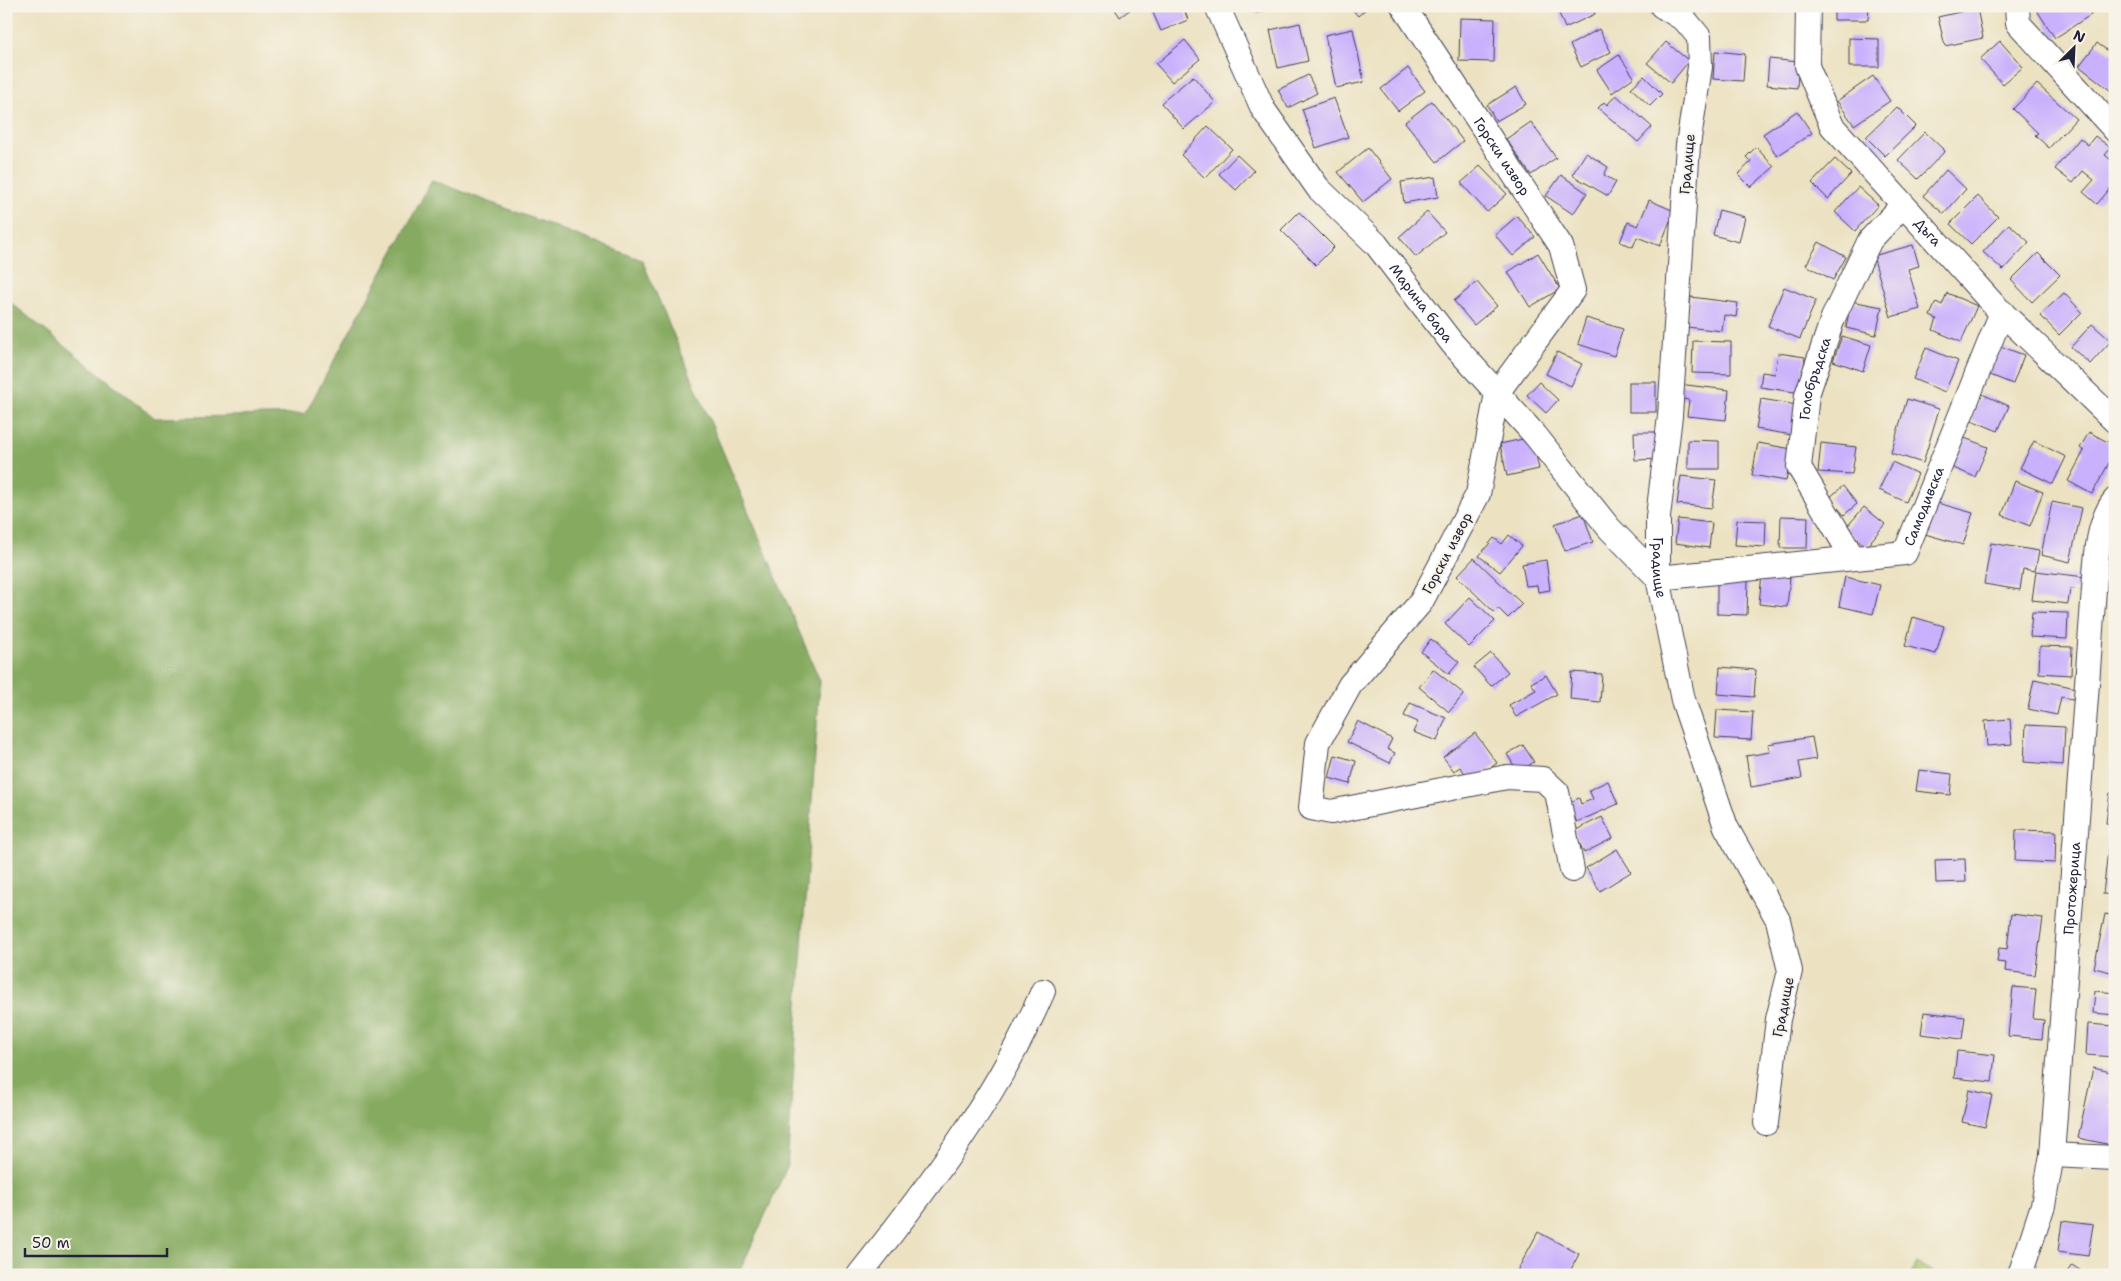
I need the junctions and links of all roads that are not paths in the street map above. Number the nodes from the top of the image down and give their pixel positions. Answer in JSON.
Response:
{"nodes":[{"id":1,"x":1217,"y":6,"type":"edge"},
{"id":2,"x":1403,"y":6,"type":"edge"},
{"id":3,"x":1662,"y":6,"type":"edge"},
{"id":4,"x":1808,"y":6,"type":"edge"},
{"id":5,"x":2017,"y":6,"type":"edge"},
{"id":6,"x":2115,"y":130,"type":"edge"},
{"id":7,"x":1903,"y":205,"type":"junction"},
{"id":8,"x":2002,"y":312,"type":"junction"},
{"id":9,"x":1497,"y":393,"type":"junction"},
{"id":10,"x":2115,"y":421,"type":"edge"},
{"id":11,"x":2115,"y":500,"type":"edge"},
{"id":12,"x":1853,"y":558,"type":"junction"},
{"id":13,"x":1658,"y":578,"type":"junction"},
{"id":14,"x":1572,"y":870,"type":"dead end"},
{"id":15,"x":1043,"y":991,"type":"dead end"},
{"id":16,"x":1766,"y":1123,"type":"dead end"},
{"id":17,"x":2052,"y":1155,"type":"junction"},
{"id":18,"x":2115,"y":1158,"type":"edge"},
{"id":19,"x":859,"y":1275,"type":"edge"},
{"id":20,"x":2020,"y":1275,"type":"edge"}],
"edges":[{"from":1,"to":9,"type":"street","name":"Марина бара"},
{"from":2,"to":9,"type":"street","name":"Горски извор"},
{"from":3,"to":13,"type":"street","name":"Градище"},
{"from":4,"to":7,"type":"street","name":"Дъга"},
{"from":5,"to":6,"type":"street"},
{"from":7,"to":8,"type":"street","name":"Дъга"},
{"from":7,"to":12,"type":"street","name":"Голобръдска"},
{"from":8,"to":10,"type":"street","name":"Дъга"},
{"from":8,"to":12,"type":"street","name":"Самодивска"},
{"from":9,"to":13,"type":"street","name":"Марина бара"},
{"from":9,"to":14,"type":"street","name":"Горски извор"},
{"from":11,"to":17,"type":"street","name":"Протожерица"},
{"from":12,"to":13,"type":"street","name":"Самодивска"},
{"from":13,"to":16,"type":"street","name":"Градище"},
{"from":15,"to":19,"type":"street"},
{"from":17,"to":18,"type":"street"},
{"from":17,"to":20,"type":"street","name":"Протожерица"}]}
